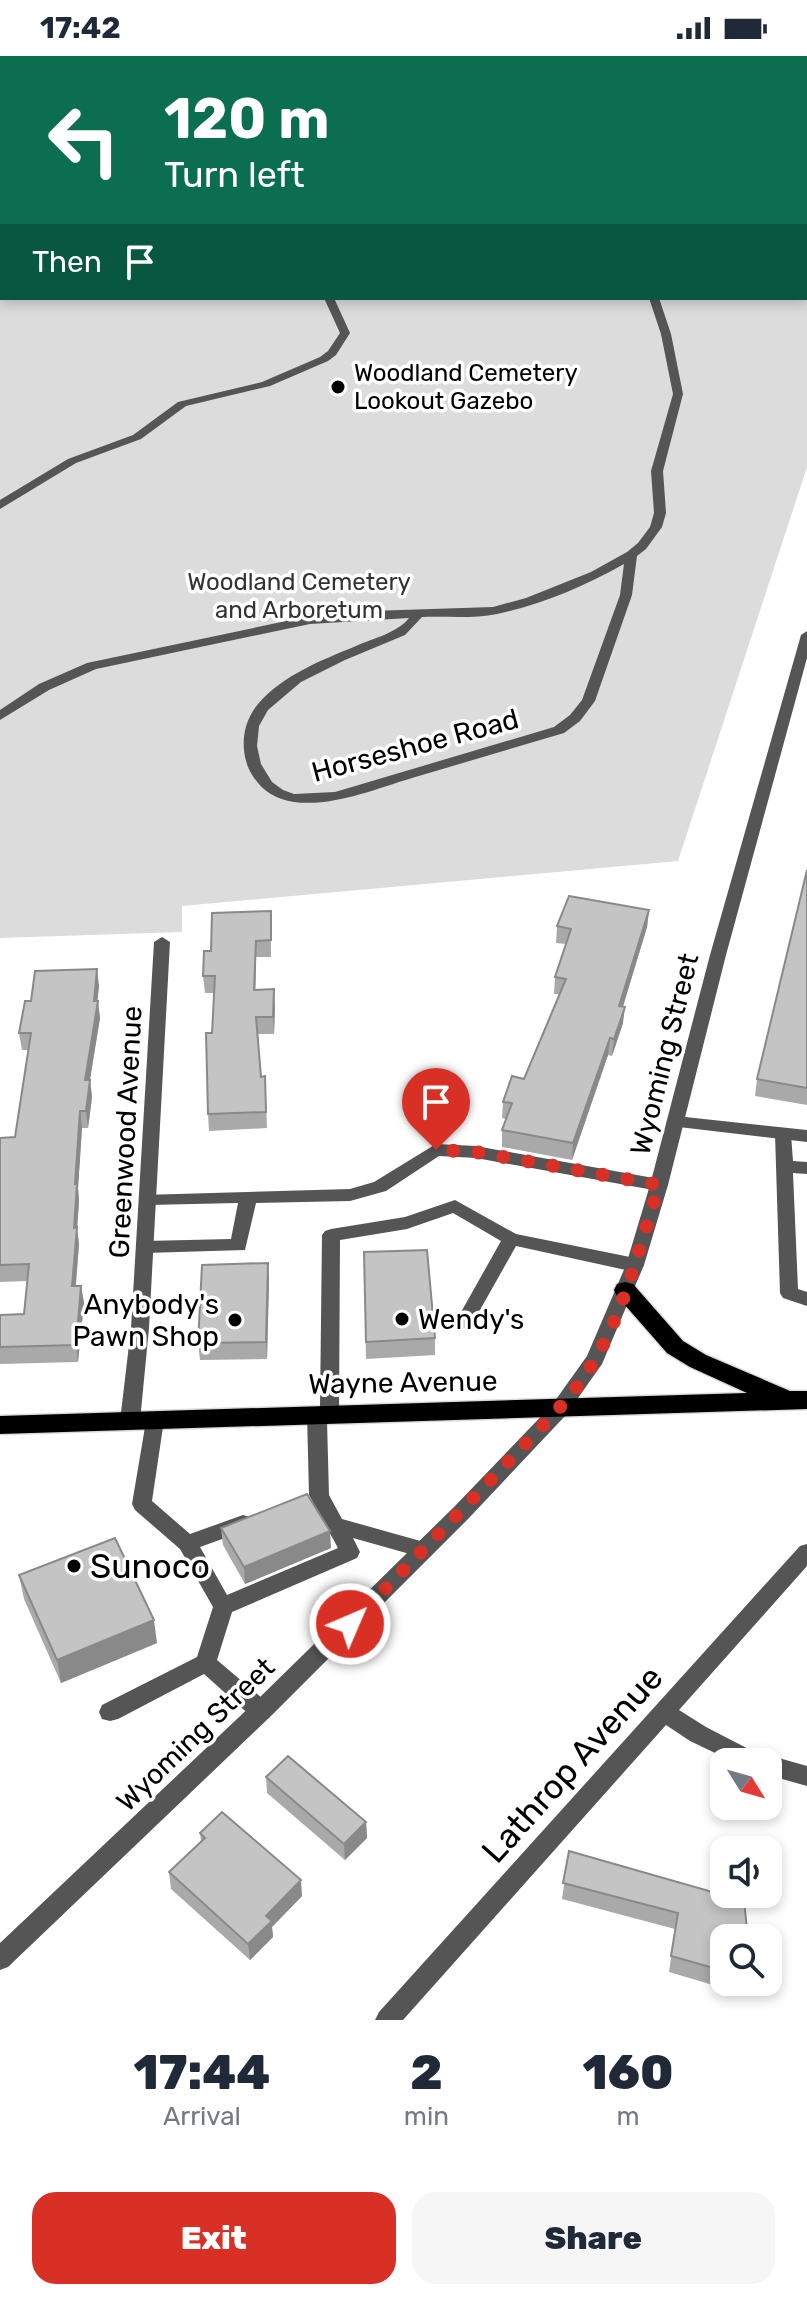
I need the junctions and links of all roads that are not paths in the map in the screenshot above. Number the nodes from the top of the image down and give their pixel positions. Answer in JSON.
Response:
{"nodes":[{"id":1,"x":330,"y":300,"type":"edge"},
{"id":2,"x":655,"y":300,"type":"edge"},
{"id":3,"x":0,"y":505,"type":"edge"},
{"id":4,"x":631,"y":555,"type":"junction"},
{"id":5,"x":418,"y":614,"type":"junction"},
{"id":6,"x":807,"y":635,"type":"edge"},
{"id":7,"x":0,"y":716,"type":"edge"},
{"id":8,"x":162,"y":942,"type":"dead end"},
{"id":9,"x":676,"y":1122,"type":"junction"},
{"id":10,"x":783,"y":1134,"type":"junction"},
{"id":11,"x":807,"y":1136,"type":"edge"},
{"id":12,"x":784,"y":1166,"type":"junction"},
{"id":13,"x":807,"y":1168,"type":"edge"},
{"id":14,"x":659,"y":1185,"type":"junction"},
{"id":15,"x":248,"y":1197,"type":"junction"},
{"id":16,"x":148,"y":1199,"type":"junction"},
{"id":17,"x":511,"y":1239,"type":"junction"},
{"id":18,"x":145,"y":1247,"type":"junction"},
{"id":19,"x":635,"y":1265,"type":"junction"},
{"id":20,"x":625,"y":1290,"type":"junction"},
{"id":21,"x":807,"y":1299,"type":"edge"},
{"id":22,"x":465,"y":1321,"type":"dead end"},
{"id":23,"x":797,"y":1400,"type":"edge"},
{"id":24,"x":559,"y":1410,"type":"junction"},
{"id":25,"x":323,"y":1414,"type":"junction"},
{"id":26,"x":142,"y":1420,"type":"junction"},
{"id":27,"x":0,"y":1425,"type":"edge"},
{"id":28,"x":265,"y":1514,"type":"edge"},
{"id":29,"x":335,"y":1525,"type":"junction"},
{"id":30,"x":187,"y":1543,"type":"junction"},
{"id":31,"x":424,"y":1550,"type":"junction"},
{"id":32,"x":807,"y":1552,"type":"edge"},
{"id":33,"x":223,"y":1606,"type":"junction"},
{"id":34,"x":206,"y":1663,"type":"junction"},
{"id":35,"x":261,"y":1711,"type":"junction"},
{"id":36,"x":110,"y":1712,"type":"dead end"},
{"id":37,"x":664,"y":1712,"type":"junction"},
{"id":38,"x":727,"y":1748,"type":"edge"},
{"id":39,"x":782,"y":1769,"type":"edge"},
{"id":40,"x":807,"y":1776,"type":"edge"},
{"id":41,"x":0,"y":1959,"type":"edge"},
{"id":42,"x":387,"y":2020,"type":"edge"}],
"edges":[{"from":1,"to":3,"type":"street"},
{"from":2,"to":4,"type":"street"},
{"from":4,"to":5,"type":"street"},
{"from":4,"to":5,"type":"street","name":"Horseshoe Road"},
{"from":5,"to":7,"type":"street"},
{"from":6,"to":9,"type":"street","name":"Wyoming Street"},
{"from":8,"to":16,"type":"street","name":"Greenwood Avenue"},
{"from":9,"to":10,"type":"street"},
{"from":9,"to":14,"type":"street","name":"Wyoming Street"},
{"from":10,"to":11,"type":"street"},
{"from":10,"to":12,"type":"street"},
{"from":12,"to":13,"type":"street"},
{"from":12,"to":21,"type":"street"},
{"from":14,"to":15,"type":"street"},
{"from":14,"to":19,"type":"street","name":"Wyoming Street"},
{"from":15,"to":16,"type":"street"},
{"from":15,"to":18,"type":"street"},
{"from":16,"to":18,"type":"street","name":"Greenwood Avenue"},
{"from":17,"to":19,"type":"street"},
{"from":17,"to":22,"type":"street"},
{"from":17,"to":25,"type":"street"},
{"from":18,"to":26,"type":"street","name":"Greenwood Avenue"},
{"from":19,"to":20,"type":"street","name":"Wyoming Street"},
{"from":20,"to":23,"type":"main road"},
{"from":20,"to":24,"type":"street","name":"Wyoming Street"},
{"from":23,"to":24,"type":"main road","name":"Wayne Avenue"},
{"from":24,"to":25,"type":"main road","name":"Wayne Avenue"},
{"from":24,"to":31,"type":"street","name":"Wyoming Street"},
{"from":25,"to":26,"type":"main road","name":"Wayne Avenue"},
{"from":25,"to":29,"type":"street"},
{"from":26,"to":27,"type":"main road","name":"Wayne Avenue"},
{"from":26,"to":30,"type":"street","name":"Greenwood Avenue"},
{"from":28,"to":30,"type":"street"},
{"from":29,"to":31,"type":"street"},
{"from":29,"to":33,"type":"street"},
{"from":30,"to":33,"type":"street"},
{"from":31,"to":35,"type":"street","name":"Wyoming Street"},
{"from":32,"to":37,"type":"street","name":"Lathrop Avenue"},
{"from":33,"to":34,"type":"street"},
{"from":34,"to":35,"type":"street"},
{"from":34,"to":36,"type":"street"},
{"from":35,"to":41,"type":"street","name":"Wyoming Street"},
{"from":37,"to":38,"type":"street"},
{"from":37,"to":42,"type":"street","name":"Lathrop Avenue"},
{"from":39,"to":40,"type":"street"}]}
